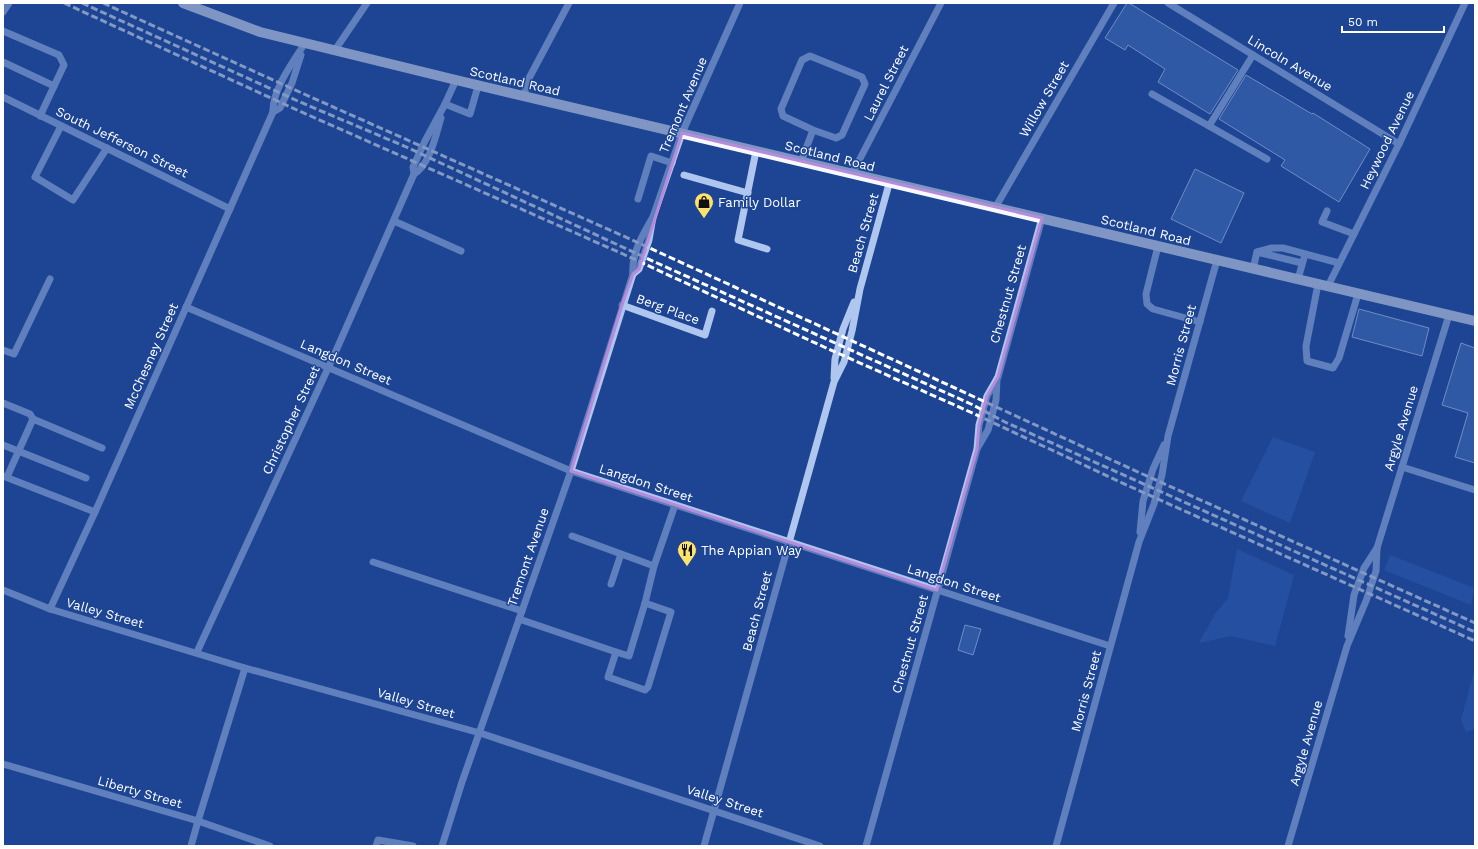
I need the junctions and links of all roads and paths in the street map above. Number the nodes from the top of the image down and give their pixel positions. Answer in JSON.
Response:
{"nodes":[{"id":1,"x":9,"y":3,"type":"edge"},
{"id":2,"x":183,"y":3,"type":"edge"},
{"id":3,"x":367,"y":3,"type":"edge"},
{"id":4,"x":569,"y":3,"type":"edge"},
{"id":5,"x":740,"y":3,"type":"edge"},
{"id":6,"x":941,"y":3,"type":"edge"},
{"id":7,"x":1114,"y":3,"type":"edge"},
{"id":8,"x":1168,"y":3,"type":"edge"},
{"id":9,"x":1465,"y":3,"type":"edge"},
{"id":10,"x":3,"y":12,"type":"edge"},
{"id":11,"x":3,"y":31,"type":"edge"},
{"id":12,"x":305,"y":43,"type":"junction"},
{"id":13,"x":336,"y":50,"type":"junction"},
{"id":14,"x":1253,"y":55,"type":"junction"},
{"id":15,"x":3,"y":62,"type":"edge"},
{"id":16,"x":456,"y":80,"type":"junction"},
{"id":17,"x":54,"y":86,"type":"junction"},
{"id":18,"x":478,"y":86,"type":"junction"},
{"id":19,"x":1152,"y":94,"type":"dead end"},
{"id":20,"x":524,"y":97,"type":"junction"},
{"id":21,"x":3,"y":98,"type":"edge"},
{"id":22,"x":445,"y":104,"type":"junction"},
{"id":23,"x":40,"y":116,"type":"junction"},
{"id":24,"x":61,"y":126,"type":"junction"},
{"id":25,"x":1209,"y":126,"type":"junction"},
{"id":26,"x":813,"y":130,"type":"junction"},
{"id":27,"x":682,"y":133,"type":"junction"},
{"id":28,"x":1399,"y":144,"type":"junction"},
{"id":29,"x":107,"y":148,"type":"junction"},
{"id":30,"x":756,"y":151,"type":"junction"},
{"id":31,"x":1267,"y":159,"type":"dead end"},
{"id":32,"x":801,"y":162,"type":"junction"},
{"id":33,"x":672,"y":163,"type":"junction"},
{"id":34,"x":852,"y":174,"type":"junction"},
{"id":35,"x":684,"y":175,"type":"dead end"},
{"id":36,"x":889,"y":184,"type":"junction"},
{"id":37,"x":748,"y":193,"type":"junction"},
{"id":38,"x":638,"y":198,"type":"dead end"},
{"id":39,"x":996,"y":208,"type":"junction"},
{"id":40,"x":230,"y":209,"type":"junction"},
{"id":41,"x":1327,"y":212,"type":"dead end"},
{"id":42,"x":1042,"y":218,"type":"junction"},
{"id":43,"x":394,"y":221,"type":"junction"},
{"id":44,"x":1354,"y":234,"type":"junction"},
{"id":45,"x":1158,"y":246,"type":"junction"},
{"id":46,"x":767,"y":249,"type":"dead end"},
{"id":47,"x":460,"y":251,"type":"dead end"},
{"id":48,"x":1257,"y":252,"type":"junction"},
{"id":49,"x":1305,"y":254,"type":"junction"},
{"id":50,"x":1217,"y":260,"type":"junction"},
{"id":51,"x":1302,"y":263,"type":"junction"},
{"id":52,"x":1339,"y":263,"type":"junction"},
{"id":53,"x":1253,"y":269,"type":"junction"},
{"id":54,"x":50,"y":279,"type":"dead end"},
{"id":55,"x":1298,"y":279,"type":"junction"},
{"id":56,"x":1323,"y":285,"type":"junction"},
{"id":57,"x":1358,"y":294,"type":"junction"},
{"id":58,"x":622,"y":305,"type":"junction"},
{"id":59,"x":186,"y":307,"type":"junction"},
{"id":60,"x":712,"y":311,"type":"dead end"},
{"id":61,"x":1448,"y":315,"type":"junction"},
{"id":62,"x":1475,"y":321,"type":"edge"},
{"id":63,"x":1200,"y":322,"type":"junction"},
{"id":64,"x":3,"y":350,"type":"edge"},
{"id":65,"x":329,"y":367,"type":"junction"},
{"id":66,"x":3,"y":403,"type":"edge"},
{"id":67,"x":33,"y":419,"type":"junction"},
{"id":68,"x":1168,"y":436,"type":"junction"},
{"id":69,"x":3,"y":445,"type":"edge"},
{"id":70,"x":102,"y":448,"type":"dead end"},
{"id":71,"x":19,"y":451,"type":"junction"},
{"id":72,"x":1402,"y":466,"type":"junction"},
{"id":73,"x":571,"y":471,"type":"junction"},
{"id":74,"x":5,"y":476,"type":"edge"},
{"id":75,"x":86,"y":478,"type":"dead end"},
{"id":76,"x":1475,"y":490,"type":"edge"},
{"id":77,"x":675,"y":505,"type":"junction"},
{"id":78,"x":95,"y":512,"type":"junction"},
{"id":79,"x":572,"y":536,"type":"dead end"},
{"id":80,"x":788,"y":542,"type":"junction"},
{"id":81,"x":1139,"y":542,"type":"junction"},
{"id":82,"x":1377,"y":548,"type":"junction"},
{"id":83,"x":621,"y":554,"type":"junction"},
{"id":84,"x":373,"y":562,"type":"dead end"},
{"id":85,"x":654,"y":566,"type":"junction"},
{"id":86,"x":611,"y":584,"type":"dead end"},
{"id":87,"x":3,"y":590,"type":"edge"},
{"id":88,"x":937,"y":590,"type":"junction"},
{"id":89,"x":645,"y":603,"type":"junction"},
{"id":90,"x":50,"y":609,"type":"junction"},
{"id":91,"x":522,"y":611,"type":"junction"},
{"id":92,"x":519,"y":619,"type":"junction"},
{"id":93,"x":1110,"y":646,"type":"junction"},
{"id":94,"x":1347,"y":646,"type":"junction"},
{"id":95,"x":197,"y":652,"type":"junction"},
{"id":96,"x":616,"y":652,"type":"junction"},
{"id":97,"x":245,"y":668,"type":"junction"},
{"id":98,"x":480,"y":733,"type":"junction"},
{"id":99,"x":3,"y":764,"type":"edge"},
{"id":100,"x":714,"y":810,"type":"junction"},
{"id":101,"x":198,"y":821,"type":"junction"},
{"id":102,"x":191,"y":846,"type":"edge"},
{"id":103,"x":270,"y":846,"type":"edge"},
{"id":104,"x":376,"y":846,"type":"edge"},
{"id":105,"x":412,"y":846,"type":"edge"},
{"id":106,"x":442,"y":846,"type":"edge"},
{"id":107,"x":704,"y":846,"type":"edge"},
{"id":108,"x":820,"y":846,"type":"edge"},
{"id":109,"x":866,"y":846,"type":"edge"},
{"id":110,"x":1056,"y":846,"type":"edge"},
{"id":111,"x":1288,"y":846,"type":"edge"}],
"edges":[{"from":1,"to":10,"type":"street"},
{"from":2,"to":12,"type":"main road","name":"Scotland Road"},
{"from":3,"to":13,"type":"street"},
{"from":4,"to":20,"type":"street"},
{"from":5,"to":27,"type":"street","name":"Tremont Avenue"},
{"from":6,"to":34,"type":"street","name":"Laurel Street"},
{"from":7,"to":39,"type":"street","name":"Willow Street"},
{"from":8,"to":14,"type":"street","name":"Lincoln Avenue"},
{"from":9,"to":28,"type":"street","name":"Heywood Avenue"},
{"from":11,"to":17,"type":"street"},
{"from":12,"to":13,"type":"main road","name":"Scotland Road"},
{"from":12,"to":40,"type":"street","name":"McChesney Street"},
{"from":13,"to":16,"type":"main road","name":"Scotland Road"},
{"from":14,"to":25,"type":"street"},
{"from":14,"to":28,"type":"street","name":"Lincoln Avenue"},
{"from":15,"to":17,"type":"street"},
{"from":16,"to":18,"type":"main road","name":"Scotland Road"},
{"from":16,"to":22,"type":"street","name":"Christopher Street"},
{"from":17,"to":23,"type":"street"},
{"from":18,"to":20,"type":"main road","name":"Scotland Road"},
{"from":18,"to":22,"type":"street"},
{"from":19,"to":25,"type":"street"},
{"from":20,"to":27,"type":"main road","name":"Scotland Road"},
{"from":21,"to":23,"type":"street","name":"South Jefferson Street"},
{"from":22,"to":43,"type":"street","name":"Christopher Street"},
{"from":23,"to":24,"type":"street","name":"South Jefferson Street"},
{"from":24,"to":29,"type":"street","name":"South Jefferson Street"},
{"from":24,"to":29,"type":"street"},
{"from":25,"to":31,"type":"street"},
{"from":26,"to":26,"type":"street"},
{"from":26,"to":32,"type":"street"},
{"from":27,"to":30,"type":"main road","name":"Scotland Road"},
{"from":27,"to":33,"type":"street","name":"Tremont Avenue"},
{"from":28,"to":44,"type":"street","name":"Heywood Avenue"},
{"from":29,"to":40,"type":"street","name":"South Jefferson Street"},
{"from":30,"to":32,"type":"main road","name":"Scotland Road"},
{"from":30,"to":37,"type":"street"},
{"from":32,"to":34,"type":"main road","name":"Scotland Road"},
{"from":33,"to":38,"type":"street"},
{"from":33,"to":58,"type":"street","name":"Tremont Avenue"},
{"from":34,"to":36,"type":"main road","name":"Scotland Road"},
{"from":35,"to":37,"type":"street"},
{"from":36,"to":39,"type":"main road","name":"Scotland Road"},
{"from":36,"to":80,"type":"street","name":"Beach Street"},
{"from":37,"to":46,"type":"street"},
{"from":39,"to":42,"type":"main road","name":"Scotland Road"},
{"from":40,"to":59,"type":"street","name":"McChesney Street"},
{"from":41,"to":44,"type":"street"},
{"from":42,"to":45,"type":"main road","name":"Scotland Road"},
{"from":42,"to":88,"type":"street","name":"Chestnut Street"},
{"from":43,"to":47,"type":"street"},
{"from":43,"to":65,"type":"street","name":"Christopher Street"},
{"from":44,"to":52,"type":"street","name":"Heywood Avenue"},
{"from":45,"to":50,"type":"main road","name":"Scotland Road"},
{"from":45,"to":63,"type":"street"},
{"from":48,"to":49,"type":"street"},
{"from":48,"to":51,"type":"street"},
{"from":48,"to":53,"type":"street"},
{"from":49,"to":51,"type":"street"},
{"from":49,"to":52,"type":"street"},
{"from":50,"to":53,"type":"main road","name":"Scotland Road"},
{"from":50,"to":63,"type":"street","name":"Morris Street"},
{"from":51,"to":55,"type":"street"},
{"from":52,"to":56,"type":"street","name":"Heywood Avenue"},
{"from":53,"to":55,"type":"main road","name":"Scotland Road"},
{"from":54,"to":64,"type":"street"},
{"from":55,"to":56,"type":"main road","name":"Scotland Road"},
{"from":56,"to":57,"type":"main road","name":"Scotland Road"},
{"from":56,"to":57,"type":"street","name":"Heywood Avenue"},
{"from":57,"to":61,"type":"main road","name":"Scotland Road"},
{"from":58,"to":60,"type":"street","name":"Berg Place"},
{"from":58,"to":73,"type":"street","name":"Tremont Avenue"},
{"from":59,"to":65,"type":"street","name":"Langdon Street"},
{"from":59,"to":78,"type":"street","name":"McChesney Street"},
{"from":61,"to":62,"type":"main road","name":"Scotland Road"},
{"from":61,"to":72,"type":"street","name":"Argyle Avenue"},
{"from":63,"to":68,"type":"street","name":"Morris Street"},
{"from":65,"to":73,"type":"street","name":"Langdon Street"},
{"from":65,"to":95,"type":"street","name":"Christopher Street"},
{"from":66,"to":67,"type":"street"},
{"from":67,"to":70,"type":"street"},
{"from":67,"to":71,"type":"street"},
{"from":68,"to":81,"type":"street","name":"Morris Street"},
{"from":68,"to":81,"type":"street","name":"Morris Street"},
{"from":69,"to":71,"type":"street"},
{"from":71,"to":74,"type":"street"},
{"from":71,"to":75,"type":"street"},
{"from":72,"to":76,"type":"street"},
{"from":72,"to":82,"type":"street","name":"Argyle Avenue"},
{"from":73,"to":77,"type":"street","name":"Langdon Street"},
{"from":73,"to":91,"type":"street","name":"Tremont Avenue"},
{"from":74,"to":78,"type":"street"},
{"from":77,"to":80,"type":"street","name":"Langdon Street"},
{"from":77,"to":85,"type":"street"},
{"from":78,"to":90,"type":"street","name":"McChesney Street"},
{"from":79,"to":83,"type":"street"},
{"from":80,"to":88,"type":"street","name":"Langdon Street"},
{"from":80,"to":100,"type":"street","name":"Beach Street"},
{"from":81,"to":93,"type":"street","name":"Morris Street"},
{"from":82,"to":94,"type":"street","name":"Argyle Avenue"},
{"from":82,"to":94,"type":"street","name":"Argyle Avenue"},
{"from":83,"to":85,"type":"street"},
{"from":83,"to":86,"type":"street"},
{"from":84,"to":91,"type":"street"},
{"from":85,"to":89,"type":"street"},
{"from":87,"to":90,"type":"street","name":"Valley Street"},
{"from":88,"to":93,"type":"street","name":"Langdon Street"},
{"from":88,"to":109,"type":"street","name":"Chestnut Street"},
{"from":89,"to":96,"type":"street"},
{"from":89,"to":96,"type":"street"},
{"from":90,"to":95,"type":"street","name":"Valley Street"},
{"from":91,"to":92,"type":"street","name":"Tremont Avenue"},
{"from":92,"to":96,"type":"street"},
{"from":92,"to":98,"type":"street","name":"Tremont Avenue"},
{"from":93,"to":110,"type":"street","name":"Morris Street"},
{"from":94,"to":111,"type":"street","name":"Argyle Avenue"},
{"from":95,"to":97,"type":"street","name":"Valley Street"},
{"from":97,"to":98,"type":"street","name":"Valley Street"},
{"from":97,"to":101,"type":"street"},
{"from":98,"to":100,"type":"street","name":"Valley Street"},
{"from":98,"to":106,"type":"street","name":"Tremont Avenue"},
{"from":99,"to":101,"type":"street","name":"Liberty Street"},
{"from":100,"to":107,"type":"street","name":"Beach Street"},
{"from":100,"to":108,"type":"street","name":"Valley Street"},
{"from":101,"to":102,"type":"street"},
{"from":101,"to":103,"type":"street","name":"Liberty Street"},
{"from":104,"to":105,"type":"street"}]}
